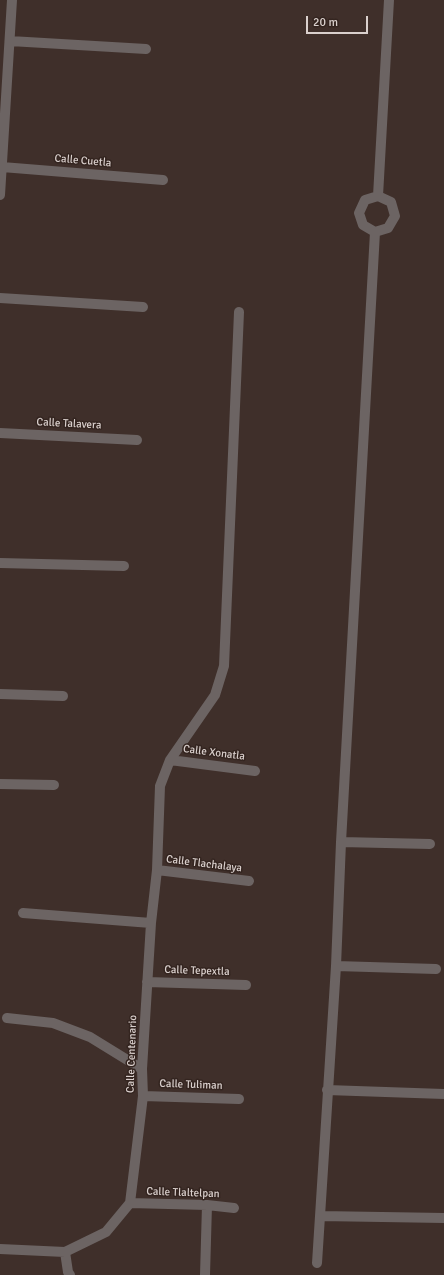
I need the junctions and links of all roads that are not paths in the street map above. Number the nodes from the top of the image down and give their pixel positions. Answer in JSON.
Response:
{"nodes":[{"id":1,"x":12,"y":0,"type":"edge"},
{"id":2,"x":389,"y":0,"type":"edge"},
{"id":3,"x":0,"y":18,"type":"edge"},
{"id":4,"x":10,"y":18,"type":"junction"},
{"id":5,"x":10,"y":40,"type":"junction"},
{"id":6,"x":146,"y":49,"type":"dead end"},
{"id":7,"x":2,"y":167,"type":"junction"},
{"id":8,"x":163,"y":180,"type":"dead end"},
{"id":9,"x":0,"y":195,"type":"edge"},
{"id":10,"x":378,"y":196,"type":"junction"},
{"id":11,"x":375,"y":232,"type":"junction"},
{"id":12,"x":0,"y":298,"type":"edge"},
{"id":13,"x":143,"y":307,"type":"dead end"},
{"id":14,"x":239,"y":312,"type":"dead end"},
{"id":15,"x":0,"y":433,"type":"edge"},
{"id":16,"x":137,"y":440,"type":"dead end"},
{"id":17,"x":0,"y":563,"type":"edge"},
{"id":18,"x":124,"y":566,"type":"dead end"},
{"id":19,"x":0,"y":694,"type":"edge"},
{"id":20,"x":63,"y":696,"type":"dead end"},
{"id":21,"x":170,"y":760,"type":"junction"},
{"id":22,"x":255,"y":771,"type":"dead end"},
{"id":23,"x":0,"y":784,"type":"edge"},
{"id":24,"x":54,"y":785,"type":"dead end"},
{"id":25,"x":341,"y":842,"type":"junction"},
{"id":26,"x":430,"y":844,"type":"dead end"},
{"id":27,"x":157,"y":870,"type":"junction"},
{"id":28,"x":249,"y":881,"type":"dead end"},
{"id":29,"x":22,"y":913,"type":"dead end"},
{"id":30,"x":151,"y":923,"type":"junction"},
{"id":31,"x":336,"y":966,"type":"junction"},
{"id":32,"x":436,"y":969,"type":"dead end"},
{"id":33,"x":147,"y":982,"type":"junction"},
{"id":34,"x":246,"y":985,"type":"dead end"},
{"id":35,"x":7,"y":1018,"type":"dead end"},
{"id":36,"x":142,"y":1069,"type":"junction"},
{"id":37,"x":327,"y":1090,"type":"junction"},
{"id":38,"x":444,"y":1094,"type":"edge"},
{"id":39,"x":143,"y":1096,"type":"junction"},
{"id":40,"x":239,"y":1099,"type":"dead end"},
{"id":41,"x":130,"y":1203,"type":"junction"},
{"id":42,"x":207,"y":1205,"type":"junction"},
{"id":43,"x":234,"y":1208,"type":"dead end"},
{"id":44,"x":320,"y":1216,"type":"junction"},
{"id":45,"x":444,"y":1218,"type":"edge"},
{"id":46,"x":0,"y":1249,"type":"edge"},
{"id":47,"x":65,"y":1252,"type":"junction"},
{"id":48,"x":318,"y":1263,"type":"dead end"},
{"id":49,"x":70,"y":1275,"type":"edge"},
{"id":50,"x":205,"y":1275,"type":"edge"}],
"edges":[{"from":1,"to":4,"type":"street"},
{"from":2,"to":10,"type":"street"},
{"from":3,"to":4,"type":"street"},
{"from":4,"to":5,"type":"street"},
{"from":5,"to":6,"type":"street"},
{"from":5,"to":7,"type":"street"},
{"from":7,"to":8,"type":"street","name":"Calle Cuetla"},
{"from":7,"to":9,"type":"street"},
{"from":10,"to":11,"type":"street"},
{"from":10,"to":11,"type":"street"},
{"from":11,"to":25,"type":"street"},
{"from":12,"to":13,"type":"street"},
{"from":14,"to":21,"type":"street","name":"Calle Centenario"},
{"from":15,"to":16,"type":"street","name":"Calle Talavera"},
{"from":17,"to":18,"type":"street"},
{"from":19,"to":20,"type":"street"},
{"from":21,"to":22,"type":"street","name":"Calle Xonatla"},
{"from":21,"to":27,"type":"street","name":"Calle Centenario"},
{"from":23,"to":24,"type":"street"},
{"from":25,"to":26,"type":"street"},
{"from":25,"to":31,"type":"street"},
{"from":27,"to":28,"type":"street","name":"Calle Tlachalaya"},
{"from":27,"to":30,"type":"street","name":"Calle Centenario"},
{"from":29,"to":30,"type":"street"},
{"from":30,"to":33,"type":"street","name":"Calle Centenario"},
{"from":31,"to":32,"type":"street"},
{"from":31,"to":37,"type":"street"},
{"from":33,"to":34,"type":"street","name":"Calle Tepextla"},
{"from":33,"to":36,"type":"street","name":"Calle Centenario"},
{"from":35,"to":36,"type":"street"},
{"from":36,"to":39,"type":"street","name":"Calle Centenario"},
{"from":37,"to":38,"type":"street"},
{"from":37,"to":44,"type":"street"},
{"from":39,"to":40,"type":"street","name":"Calle Tuliman"},
{"from":39,"to":41,"type":"street","name":"Calle Centenario"},
{"from":41,"to":42,"type":"street","name":"Calle Tlaltelpan"},
{"from":41,"to":47,"type":"street"},
{"from":42,"to":43,"type":"street","name":"Calle Tlaltelpan"},
{"from":42,"to":50,"type":"street"},
{"from":44,"to":45,"type":"street"},
{"from":44,"to":48,"type":"street"},
{"from":46,"to":47,"type":"street"},
{"from":47,"to":49,"type":"street"}]}
